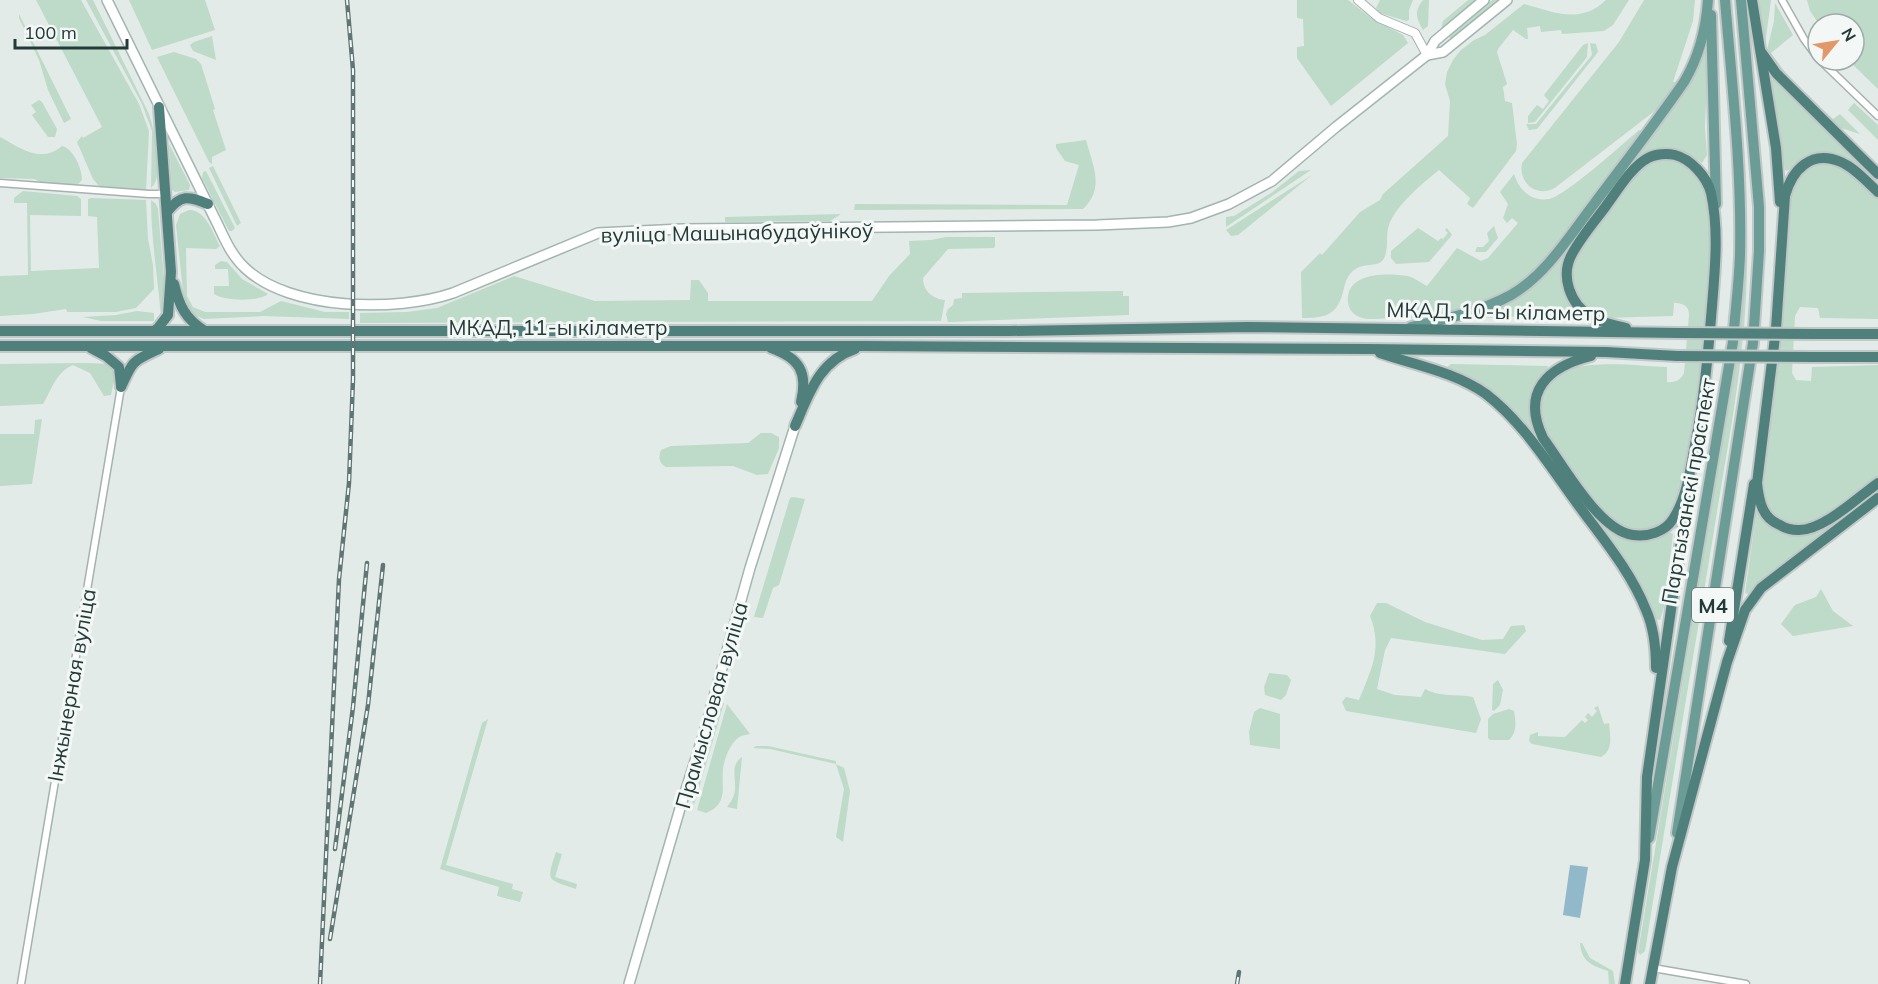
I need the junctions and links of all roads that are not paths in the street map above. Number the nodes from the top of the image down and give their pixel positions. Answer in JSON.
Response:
{"nodes":[{"id":1,"x":107,"y":0,"type":"edge"},
{"id":2,"x":1358,"y":0,"type":"edge"},
{"id":3,"x":1484,"y":0,"type":"edge"},
{"id":4,"x":1507,"y":0,"type":"edge"},
{"id":5,"x":1709,"y":0,"type":"edge"},
{"id":6,"x":1725,"y":0,"type":"edge"},
{"id":7,"x":1741,"y":0,"type":"edge"},
{"id":8,"x":1752,"y":0,"type":"edge"},
{"id":9,"x":1782,"y":0,"type":"edge"},
{"id":10,"x":1756,"y":34,"type":"junction"},
{"id":11,"x":1806,"y":41,"type":"edge"},
{"id":12,"x":1427,"y":55,"type":"junction"},
{"id":13,"x":1832,"y":72,"type":"edge"},
{"id":14,"x":159,"y":106,"type":"junction"},
{"id":15,"x":1878,"y":116,"type":"edge"},
{"id":16,"x":1878,"y":174,"type":"edge"},
{"id":17,"x":0,"y":183,"type":"edge"},
{"id":18,"x":1878,"y":192,"type":"edge"},
{"id":19,"x":165,"y":194,"type":"junction"},
{"id":20,"x":208,"y":204,"type":"junction"},
{"id":21,"x":167,"y":212,"type":"junction"},
{"id":22,"x":1782,"y":226,"type":"junction"},
{"id":23,"x":1716,"y":241,"type":"junction"},
{"id":24,"x":171,"y":272,"type":"junction"},
{"id":25,"x":1114,"y":330,"type":"joint"},
{"id":26,"x":1400,"y":330,"type":"junction"},
{"id":27,"x":0,"y":331,"type":"edge"},
{"id":28,"x":154,"y":331,"type":"junction"},
{"id":29,"x":205,"y":331,"type":"junction"},
{"id":30,"x":1648,"y":333,"type":"junction"},
{"id":31,"x":1875,"y":333,"type":"edge"},
{"id":32,"x":0,"y":346,"type":"edge"},
{"id":33,"x":88,"y":346,"type":"junction"},
{"id":34,"x":165,"y":346,"type":"junction"},
{"id":35,"x":765,"y":346,"type":"junction"},
{"id":36,"x":864,"y":346,"type":"junction"},
{"id":37,"x":1116,"y":347,"type":"joint"},
{"id":38,"x":1368,"y":349,"type":"junction"},
{"id":39,"x":1606,"y":352,"type":"junction"},
{"id":40,"x":1878,"y":358,"type":"edge"},
{"id":41,"x":121,"y":387,"type":"junction"},
{"id":42,"x":795,"y":426,"type":"junction"},
{"id":43,"x":1762,"y":430,"type":"junction"},
{"id":44,"x":1690,"y":471,"type":"junction"},
{"id":45,"x":1878,"y":483,"type":"edge"},
{"id":46,"x":1878,"y":498,"type":"edge"},
{"id":47,"x":1727,"y":662,"type":"junction"},
{"id":48,"x":1657,"y":696,"type":"junction"},
{"id":49,"x":1645,"y":860,"type":"junction"},
{"id":50,"x":1672,"y":867,"type":"junction"},
{"id":51,"x":1653,"y":969,"type":"junction"},
{"id":52,"x":21,"y":984,"type":"edge"},
{"id":53,"x":629,"y":984,"type":"edge"},
{"id":54,"x":1625,"y":984,"type":"edge"},
{"id":55,"x":1650,"y":984,"type":"edge"},
{"id":56,"x":1746,"y":984,"type":"edge"}],
"edges":[{"from":1,"to":14,"type":"main road","name":"вуліца Машынабудаўнікоў"},
{"from":2,"to":12,"type":"street"},
{"from":3,"to":12,"type":"main road","name":"вуліца Машынабудаўнікоў"},
{"from":4,"to":12,"type":"main road","name":"вуліца Машынабудаўнікоў"},
{"from":5,"to":23,"type":"main road"},
{"from":5,"to":26,"type":"main road"},
{"from":6,"to":49,"type":"main road","name":"Партызанскі праспект","number":"М4"},
{"from":7,"to":50,"type":"main road","name":"Партызанскі праспект","number":"М4"},
{"from":8,"to":10,"type":"highway"},
{"from":9,"to":11,"type":"street"},
{"from":10,"to":16,"type":"highway"},
{"from":10,"to":22,"type":"highway"},
{"from":12,"to":20,"type":"main road","name":"вуліца Машынабудаўнікоў"},
{"from":13,"to":15,"type":"street"},
{"from":14,"to":19,"type":"highway"},
{"from":14,"to":20,"type":"main road","name":"вуліца Машынабудаўнікоў"},
{"from":17,"to":19,"type":"street"},
{"from":18,"to":22,"type":"highway"},
{"from":19,"to":21,"type":"highway"},
{"from":20,"to":21,"type":"highway"},
{"from":21,"to":24,"type":"highway"},
{"from":22,"to":43,"type":"highway"},
{"from":23,"to":30,"type":"highway"},
{"from":23,"to":44,"type":"highway"},
{"from":24,"to":28,"type":"highway"},
{"from":24,"to":29,"type":"highway"},
{"from":25,"to":26,"type":"highway","name":"МКАД, 10-ы кіламетр"},
{"from":25,"to":29,"type":"highway","name":"МКАД, 11-ы кіламетр"},
{"from":26,"to":30,"type":"highway","name":"МКАД, 10-ы кіламетр"},
{"from":27,"to":28,"type":"highway","name":"МКАД, 11-ы кіламетр"},
{"from":28,"to":29,"type":"highway","name":"МКАД, 11-ы кіламетр"},
{"from":30,"to":31,"type":"highway","name":"МКАД, 10-ы кіламетр","bridge":true},
{"from":32,"to":33,"type":"highway","name":"МКАД, 11-ы кіламетр"},
{"from":33,"to":34,"type":"highway","name":"МКАД, 11-ы кіламетр"},
{"from":33,"to":41,"type":"highway"},
{"from":34,"to":35,"type":"highway","name":"МКАД, 11-ы кіламетр"},
{"from":34,"to":41,"type":"highway"},
{"from":35,"to":36,"type":"highway","name":"МКАД, 11-ы кіламетр"},
{"from":35,"to":42,"type":"highway"},
{"from":36,"to":37,"type":"highway","name":"МКАД, 11-ы кіламетр"},
{"from":36,"to":42,"type":"highway"},
{"from":37,"to":38,"type":"highway","name":"МКАД, 10-ы кіламетр"},
{"from":38,"to":39,"type":"highway","name":"МКАД, 10-ы кіламетр"},
{"from":38,"to":48,"type":"highway"},
{"from":39,"to":40,"type":"highway","name":"МКАД, 10-ы кіламетр","bridge":true},
{"from":39,"to":44,"type":"highway"},
{"from":41,"to":52,"type":"street","name":"Інжынерная вуліца"},
{"from":42,"to":53,"type":"main road","name":"Прамысловая вуліца"},
{"from":43,"to":45,"type":"highway"},
{"from":43,"to":47,"type":"highway"},
{"from":44,"to":48,"type":"highway"},
{"from":46,"to":47,"type":"highway"},
{"from":47,"to":50,"type":"highway"},
{"from":48,"to":49,"type":"highway"},
{"from":49,"to":54,"type":"highway","name":"Партызанскі праспект","number":"М4"},
{"from":50,"to":51,"type":"highway","name":"Партызанскі праспект","number":"М4"},
{"from":51,"to":55,"type":"highway","name":"Партызанскі праспект","number":"М4"},
{"from":51,"to":56,"type":"street"}]}
